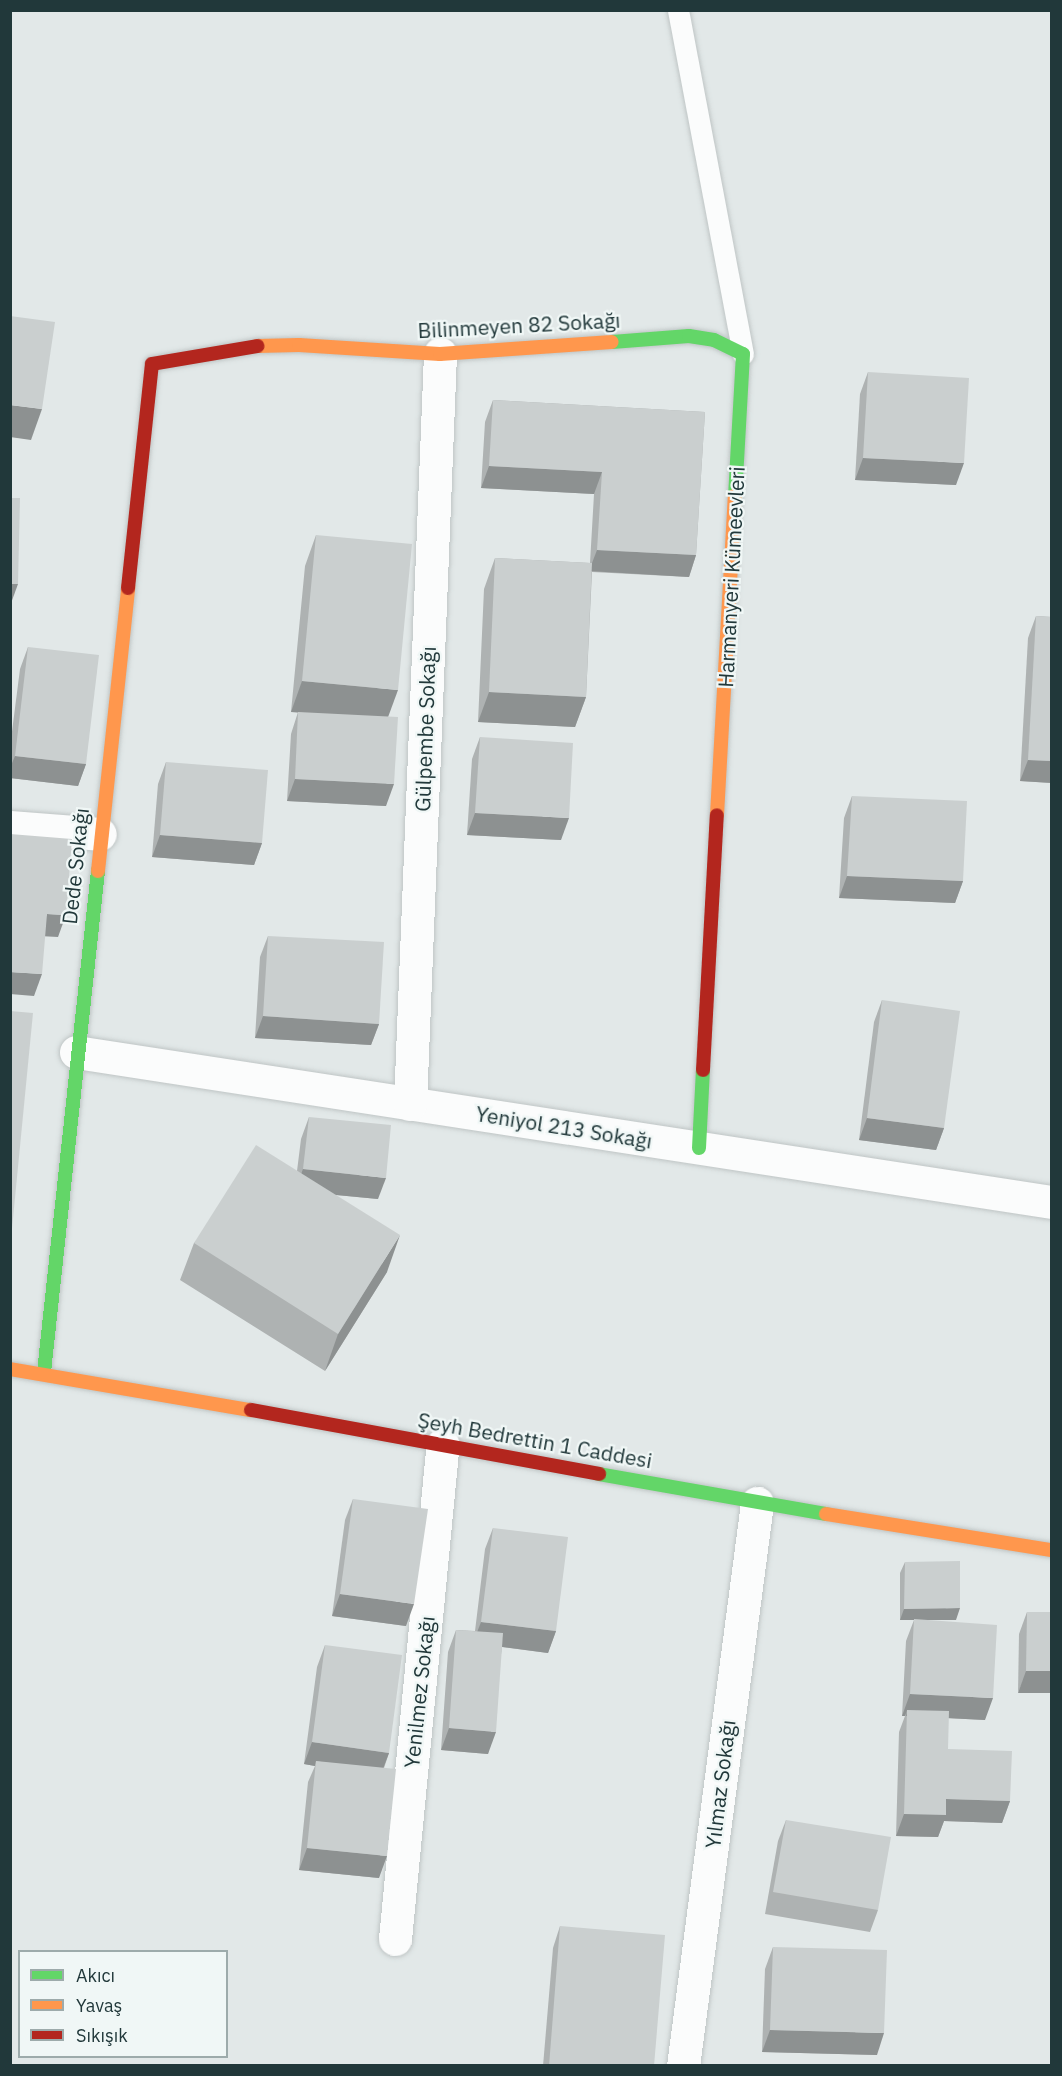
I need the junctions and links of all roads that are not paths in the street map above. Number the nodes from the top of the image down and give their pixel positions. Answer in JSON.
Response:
{"nodes":[{"id":1,"x":678,"y":10,"type":"edge"},
{"id":2,"x":440,"y":354,"type":"junction"},
{"id":3,"x":743,"y":354,"type":"junction"},
{"id":4,"x":152,"y":364,"type":"joint"},
{"id":5,"x":10,"y":826,"type":"edge"},
{"id":6,"x":100,"y":834,"type":"junction"},
{"id":7,"x":76,"y":1052,"type":"junction"},
{"id":8,"x":410,"y":1104,"type":"junction"},
{"id":9,"x":699,"y":1148,"type":"junction"},
{"id":10,"x":1052,"y":1202,"type":"edge"},
{"id":11,"x":10,"y":1370,"type":"edge"},
{"id":12,"x":44,"y":1372,"type":"junction"},
{"id":13,"x":443,"y":1444,"type":"junction"},
{"id":14,"x":758,"y":1503,"type":"junction"},
{"id":15,"x":1052,"y":1550,"type":"edge"},
{"id":16,"x":395,"y":1939,"type":"dead end"},
{"id":17,"x":683,"y":2066,"type":"edge"}],
"edges":[{"from":1,"to":3,"type":"lane","name":"Harmanyeri Kümeevleri"},
{"from":2,"to":3,"type":"street","name":"Bilinmeyen 82 Sokağı"},
{"from":2,"to":4,"type":"street","name":"Bilinmeyen 82 Sokağı"},
{"from":2,"to":8,"type":"street","name":"Gülpembe Sokağı"},
{"from":3,"to":9,"type":"street","name":"Harmanyeri Kümeevleri"},
{"from":4,"to":6,"type":"street","name":"Dede Sokağı"},
{"from":5,"to":6,"type":"street"},
{"from":6,"to":7,"type":"street","name":"Dede Sokağı"},
{"from":7,"to":8,"type":"street","name":"Yeniyol 213 Sokağı"},
{"from":7,"to":12,"type":"street","name":"Dede Sokağı"},
{"from":8,"to":9,"type":"street","name":"Yeniyol 213 Sokağı"},
{"from":9,"to":10,"type":"street","name":"Yeniyol 213 Sokağı"},
{"from":11,"to":12,"type":"street","name":"Şeyh Bedrettin 1 Caddesi"},
{"from":12,"to":13,"type":"street","name":"Şeyh Bedrettin 1 Caddesi"},
{"from":13,"to":14,"type":"street","name":"Şeyh Bedrettin 1 Caddesi"},
{"from":13,"to":16,"type":"street","name":"Yenilmez Sokağı"},
{"from":14,"to":15,"type":"street","name":"Şeyh Bedrettin 1 Caddesi"},
{"from":14,"to":17,"type":"street","name":"Yılmaz Sokağı"}]}
